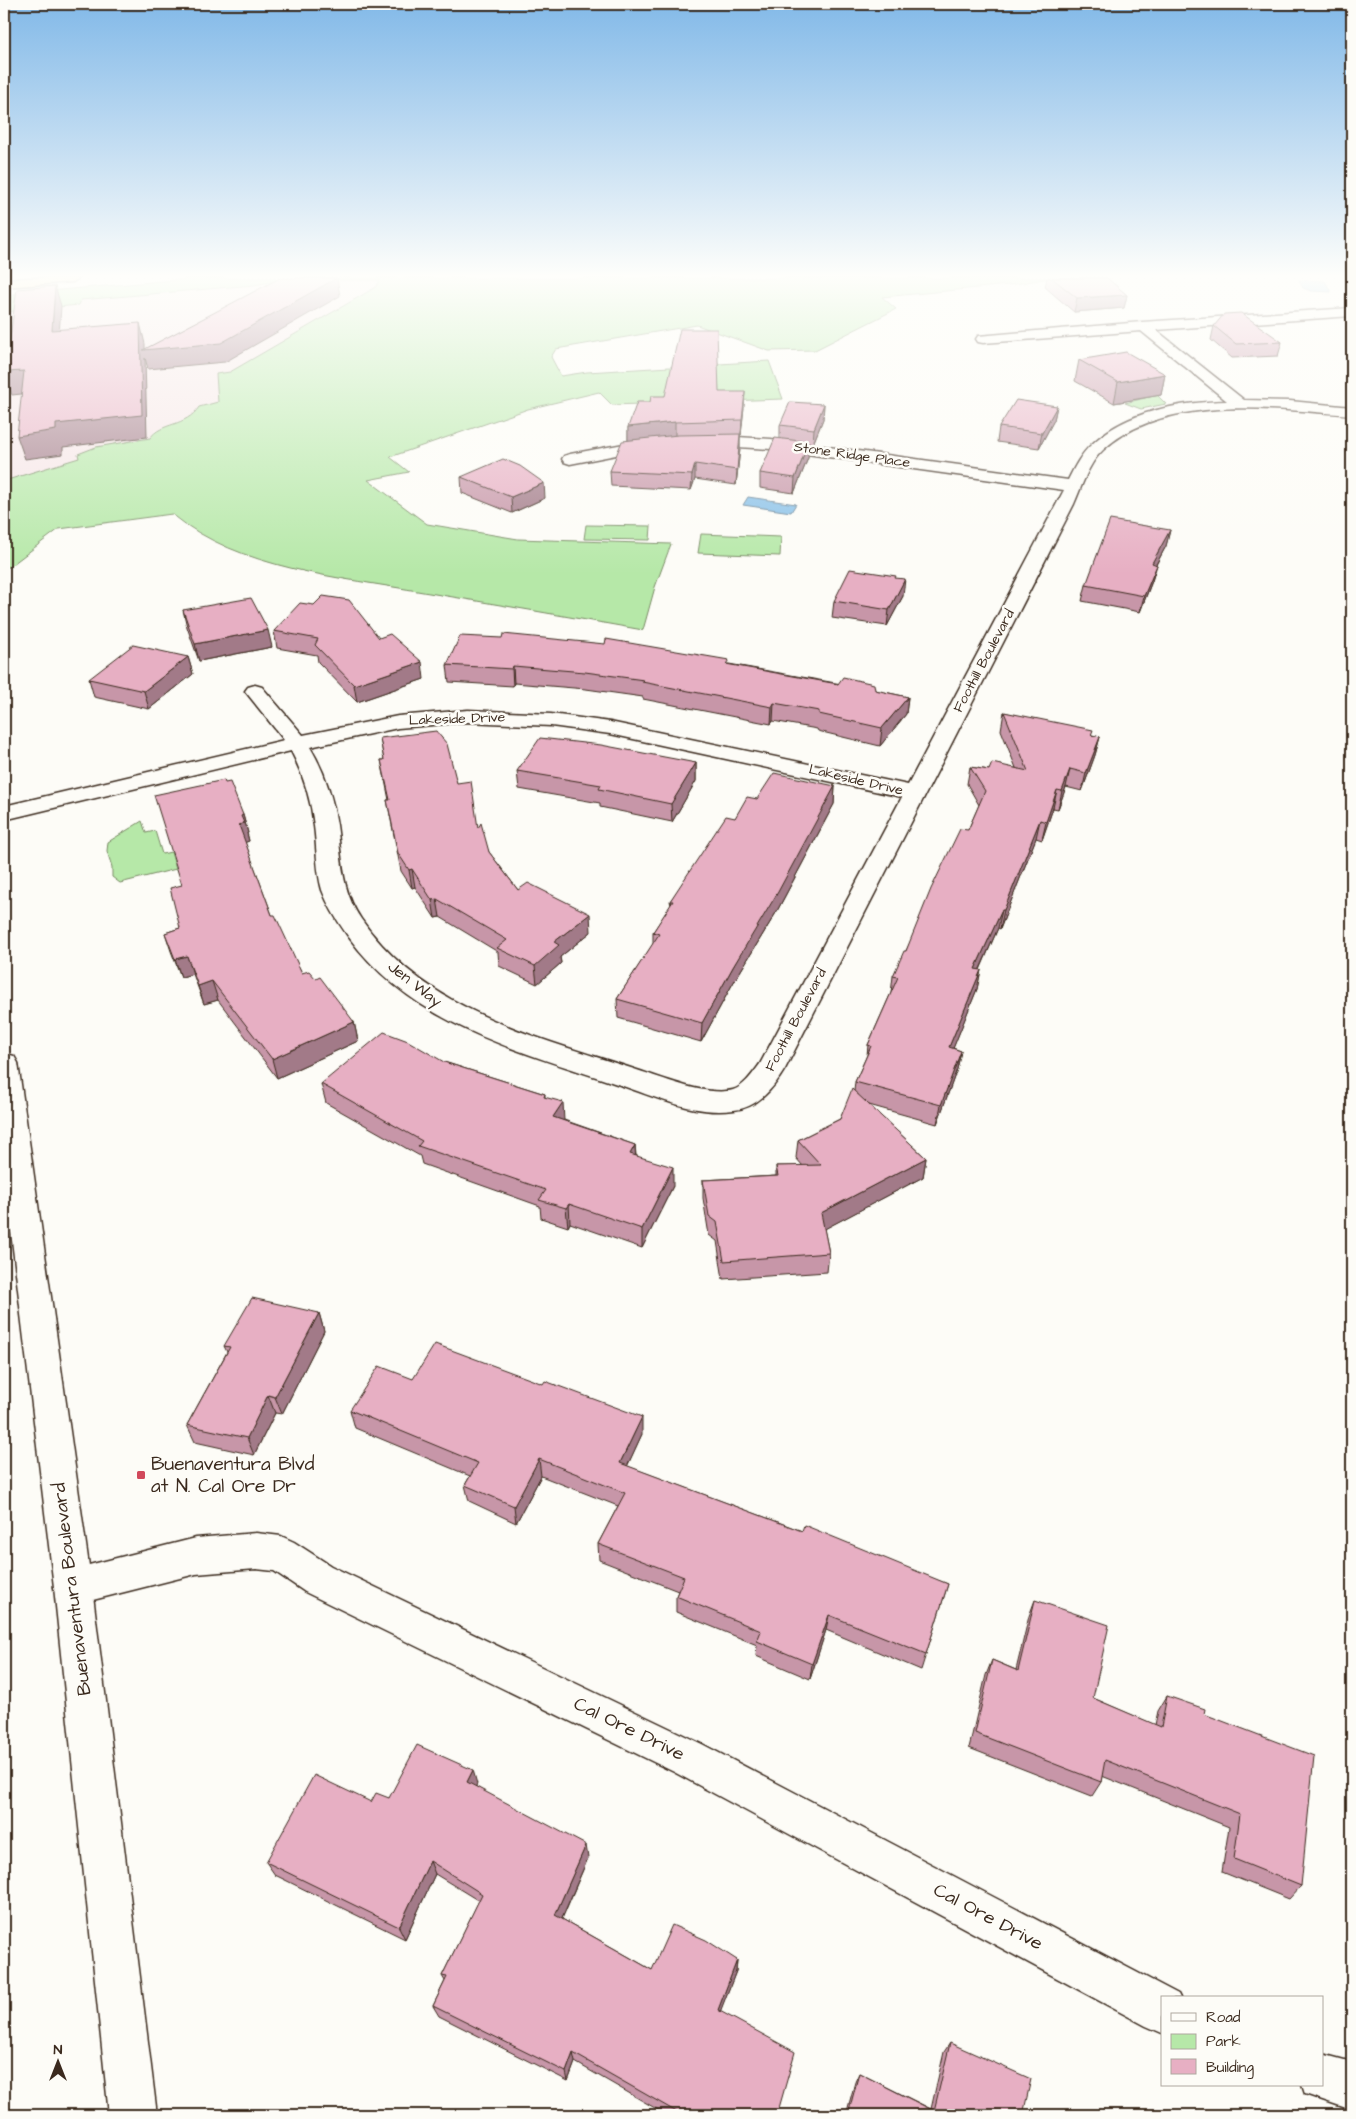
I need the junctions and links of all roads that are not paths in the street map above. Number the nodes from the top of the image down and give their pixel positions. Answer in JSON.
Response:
{"nodes":[{"id":1,"x":1206,"y":377,"type":"edge"},
{"id":2,"x":1240,"y":404,"type":"junction"},
{"id":3,"x":1352,"y":411,"type":"edge"},
{"id":4,"x":570,"y":459,"type":"dead end"},
{"id":5,"x":1074,"y":486,"type":"junction"},
{"id":6,"x":255,"y":691,"type":"dead end"},
{"id":7,"x":297,"y":743,"type":"junction"},
{"id":8,"x":914,"y":793,"type":"junction"},
{"id":9,"x":4,"y":813,"type":"edge"},
{"id":10,"x":4,"y":1063,"type":"edge"},
{"id":11,"x":737,"y":1100,"type":"joint"},
{"id":12,"x":73,"y":1587,"type":"junction"},
{"id":13,"x":1161,"y":2009,"type":"edge"},
{"id":14,"x":1324,"y":2078,"type":"edge"},
{"id":15,"x":1352,"y":2086,"type":"edge"},
{"id":16,"x":133,"y":2115,"type":"edge"}],
"edges":[{"from":1,"to":2,"type":"street"},
{"from":2,"to":3,"type":"street","name":"Foothill Boulevard"},
{"from":2,"to":5,"type":"street","name":"Foothill Boulevard"},
{"from":4,"to":5,"type":"street","name":"Stone Ridge Place"},
{"from":5,"to":8,"type":"street","name":"Foothill Boulevard"},
{"from":6,"to":7,"type":"street","name":"Jen Way"},
{"from":7,"to":8,"type":"street","name":"Lakeside Drive"},
{"from":7,"to":9,"type":"street","name":"Lakeside Drive"},
{"from":7,"to":11,"type":"street","name":"Jen Way"},
{"from":8,"to":11,"type":"street","name":"Foothill Boulevard"},
{"from":10,"to":12,"type":"street","name":"Buenaventura Boulevard"},
{"from":12,"to":13,"type":"street","name":"Cal Ore Drive"},
{"from":12,"to":16,"type":"street","name":"Buenaventura Boulevard"},
{"from":14,"to":15,"type":"street"}]}
